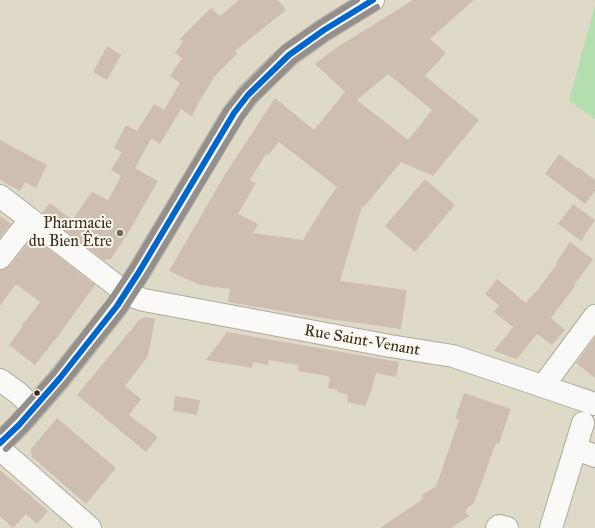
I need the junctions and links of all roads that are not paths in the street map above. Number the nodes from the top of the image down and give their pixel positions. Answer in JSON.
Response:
{"nodes":[{"id":1,"x":373,"y":0,"type":"edge"},
{"id":2,"x":0,"y":196,"type":"edge"},
{"id":3,"x":30,"y":220,"type":"junction"},
{"id":4,"x":0,"y":258,"type":"edge"},
{"id":5,"x":126,"y":293,"type":"junction"},
{"id":6,"x":595,"y":316,"type":"edge"},
{"id":7,"x":0,"y":380,"type":"edge"},
{"id":8,"x":543,"y":386,"type":"junction"},
{"id":9,"x":595,"y":404,"type":"edge"},
{"id":10,"x":34,"y":408,"type":"junction"},
{"id":11,"x":583,"y":423,"type":"dead end"},
{"id":12,"x":0,"y":443,"type":"edge"},
{"id":13,"x":575,"y":448,"type":"junction"},
{"id":14,"x":0,"y":449,"type":"edge"},
{"id":15,"x":595,"y":456,"type":"edge"},
{"id":16,"x":90,"y":528,"type":"edge"},
{"id":17,"x":497,"y":528,"type":"edge"},
{"id":18,"x":507,"y":528,"type":"edge"},
{"id":19,"x":551,"y":528,"type":"edge"}],
"edges":[{"from":1,"to":5,"type":"street"},
{"from":2,"to":3,"type":"street","name":"Rue Saint-Venant"},
{"from":3,"to":4,"type":"street"},
{"from":3,"to":5,"type":"street","name":"Rue Saint-Venant"},
{"from":5,"to":8,"type":"street","name":"Rue Saint-Venant"},
{"from":5,"to":10,"type":"street"},
{"from":6,"to":8,"type":"street"},
{"from":7,"to":10,"type":"street"},
{"from":8,"to":9,"type":"street","name":"Rue Saint-Venant"},
{"from":10,"to":12,"type":"street"},
{"from":11,"to":13,"type":"street"},
{"from":13,"to":15,"type":"street"},
{"from":13,"to":19,"type":"street"},
{"from":14,"to":16,"type":"street"},
{"from":17,"to":18,"type":"street"}]}
